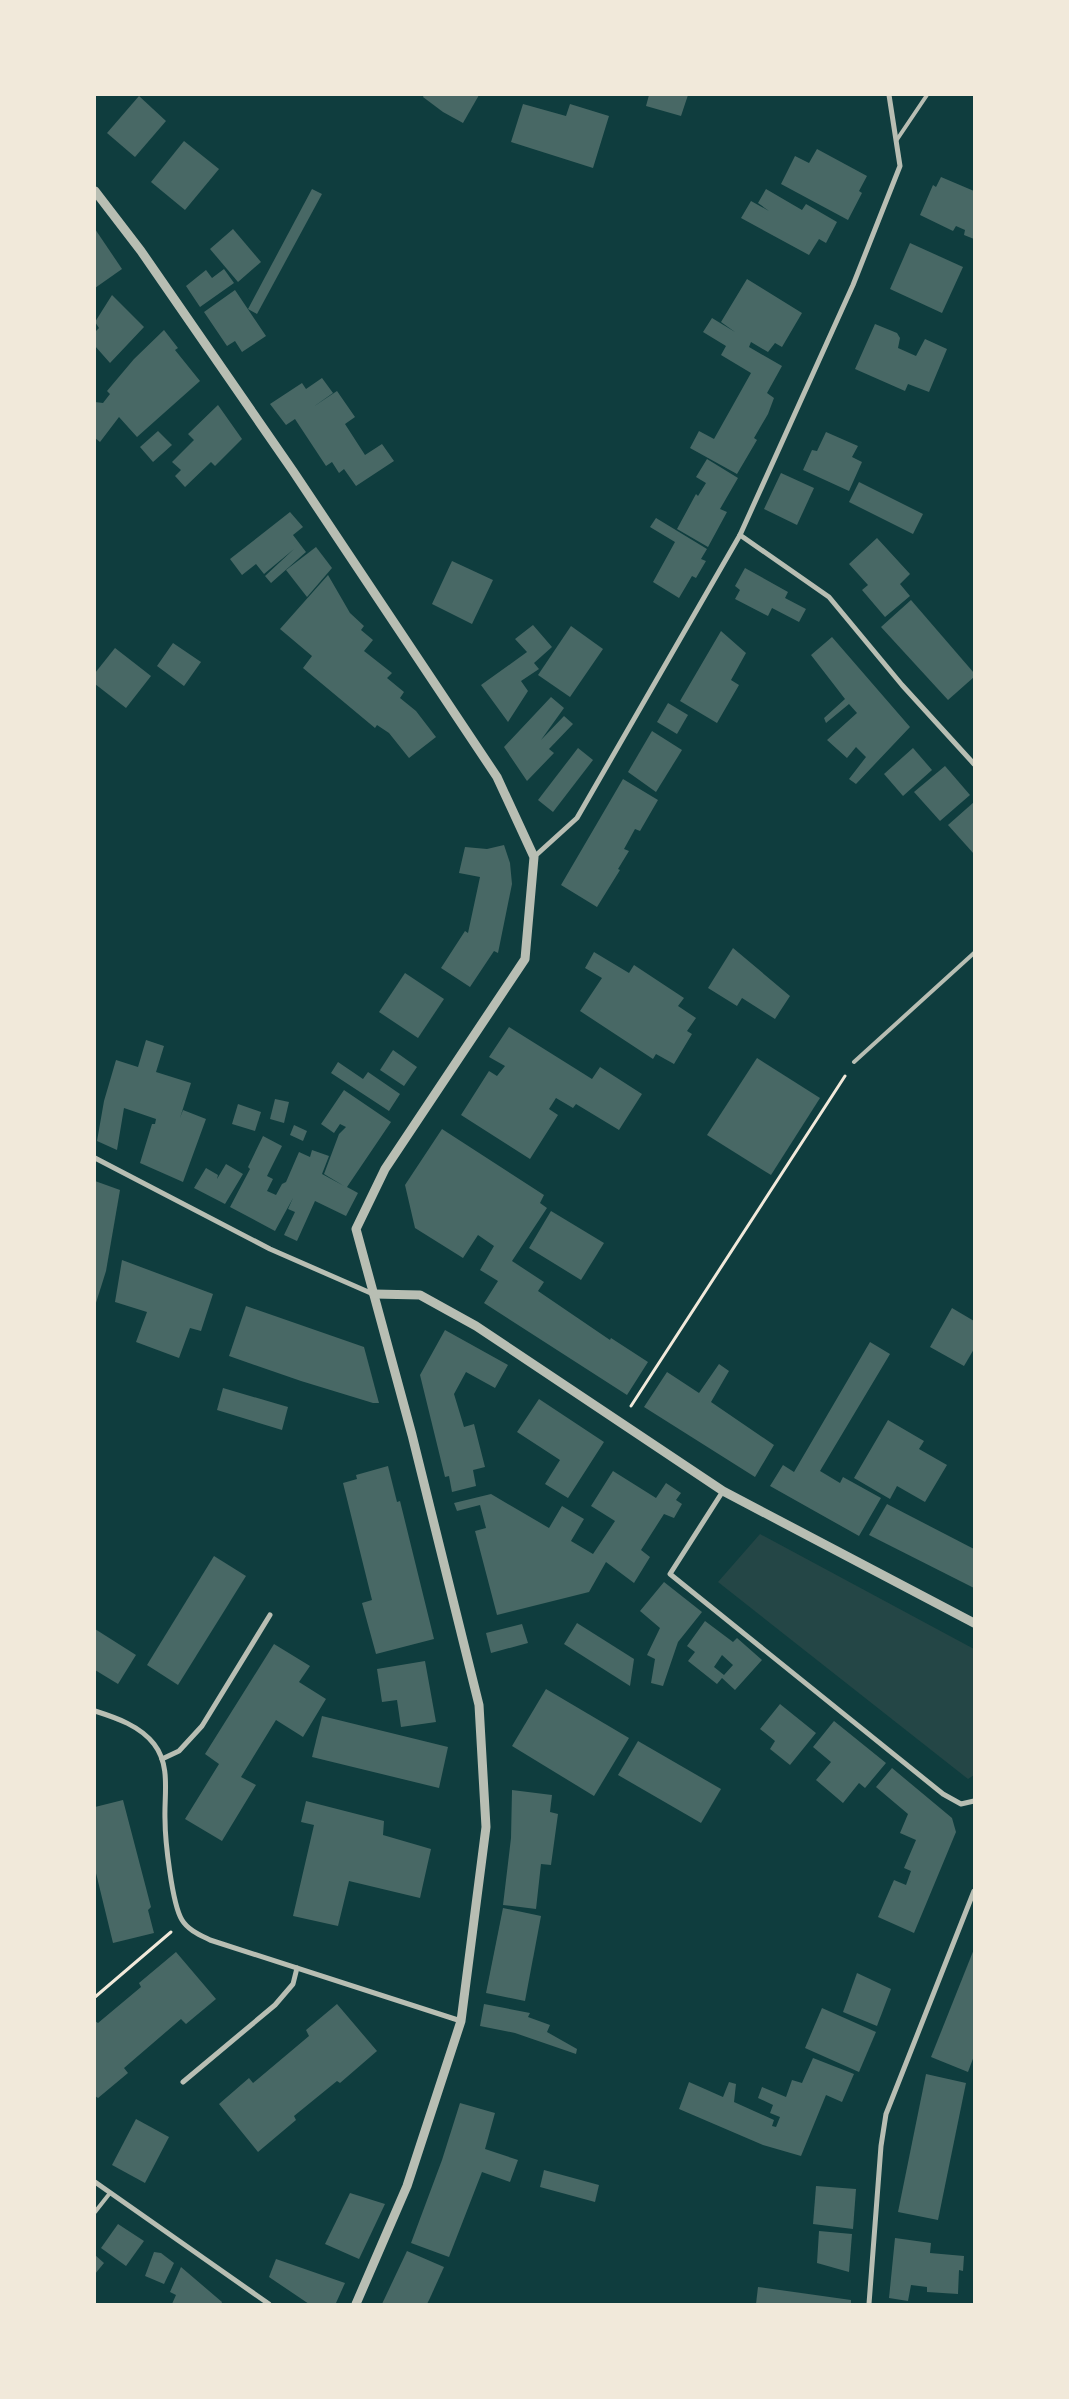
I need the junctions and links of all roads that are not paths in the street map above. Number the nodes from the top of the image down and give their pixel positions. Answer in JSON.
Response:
{"nodes":[{"id":1,"x":888,"y":95,"type":"edge"},
{"id":2,"x":926,"y":95,"type":"edge"},
{"id":3,"x":896,"y":141,"type":"junction"},
{"id":4,"x":95,"y":191,"type":"edge"},
{"id":5,"x":740,"y":535,"type":"junction"},
{"id":6,"x":974,"y":764,"type":"edge"},
{"id":7,"x":534,"y":857,"type":"junction"},
{"id":8,"x":974,"y":953,"type":"edge"},
{"id":9,"x":854,"y":1062,"type":"road end"},
{"id":10,"x":95,"y":1158,"type":"edge"},
{"id":11,"x":374,"y":1294,"type":"junction"},
{"id":12,"x":723,"y":1491,"type":"junction"},
{"id":13,"x":270,"y":1615,"type":"dead end"},
{"id":14,"x":974,"y":1623,"type":"edge"},
{"id":15,"x":95,"y":1711,"type":"edge"},
{"id":16,"x":162,"y":1759,"type":"junction"},
{"id":17,"x":974,"y":1801,"type":"edge"},
{"id":18,"x":974,"y":1890,"type":"edge"},
{"id":19,"x":297,"y":1968,"type":"junction"},
{"id":20,"x":461,"y":2021,"type":"junction"},
{"id":21,"x":184,"y":2082,"type":"dead end"},
{"id":22,"x":95,"y":2182,"type":"edge"},
{"id":23,"x":110,"y":2193,"type":"junction"},
{"id":24,"x":95,"y":2212,"type":"edge"},
{"id":25,"x":269,"y":2304,"type":"edge"},
{"id":26,"x":356,"y":2304,"type":"edge"},
{"id":27,"x":869,"y":2304,"type":"edge"}],
"edges":[{"from":1,"to":3,"type":"street"},
{"from":2,"to":3,"type":"lane"},
{"from":3,"to":5,"type":"street"},
{"from":4,"to":7,"type":"street"},
{"from":5,"to":6,"type":"street"},
{"from":5,"to":7,"type":"street"},
{"from":7,"to":11,"type":"street"},
{"from":8,"to":9,"type":"lane"},
{"from":10,"to":11,"type":"street"},
{"from":11,"to":12,"type":"street"},
{"from":11,"to":20,"type":"street"},
{"from":12,"to":14,"type":"street"},
{"from":12,"to":17,"type":"street"},
{"from":13,"to":16,"type":"street"},
{"from":15,"to":16,"type":"street"},
{"from":16,"to":19,"type":"street"},
{"from":18,"to":27,"type":"street"},
{"from":19,"to":20,"type":"street"},
{"from":19,"to":21,"type":"street"},
{"from":20,"to":26,"type":"street"},
{"from":22,"to":23,"type":"street"},
{"from":23,"to":24,"type":"lane"},
{"from":23,"to":25,"type":"street"}]}
